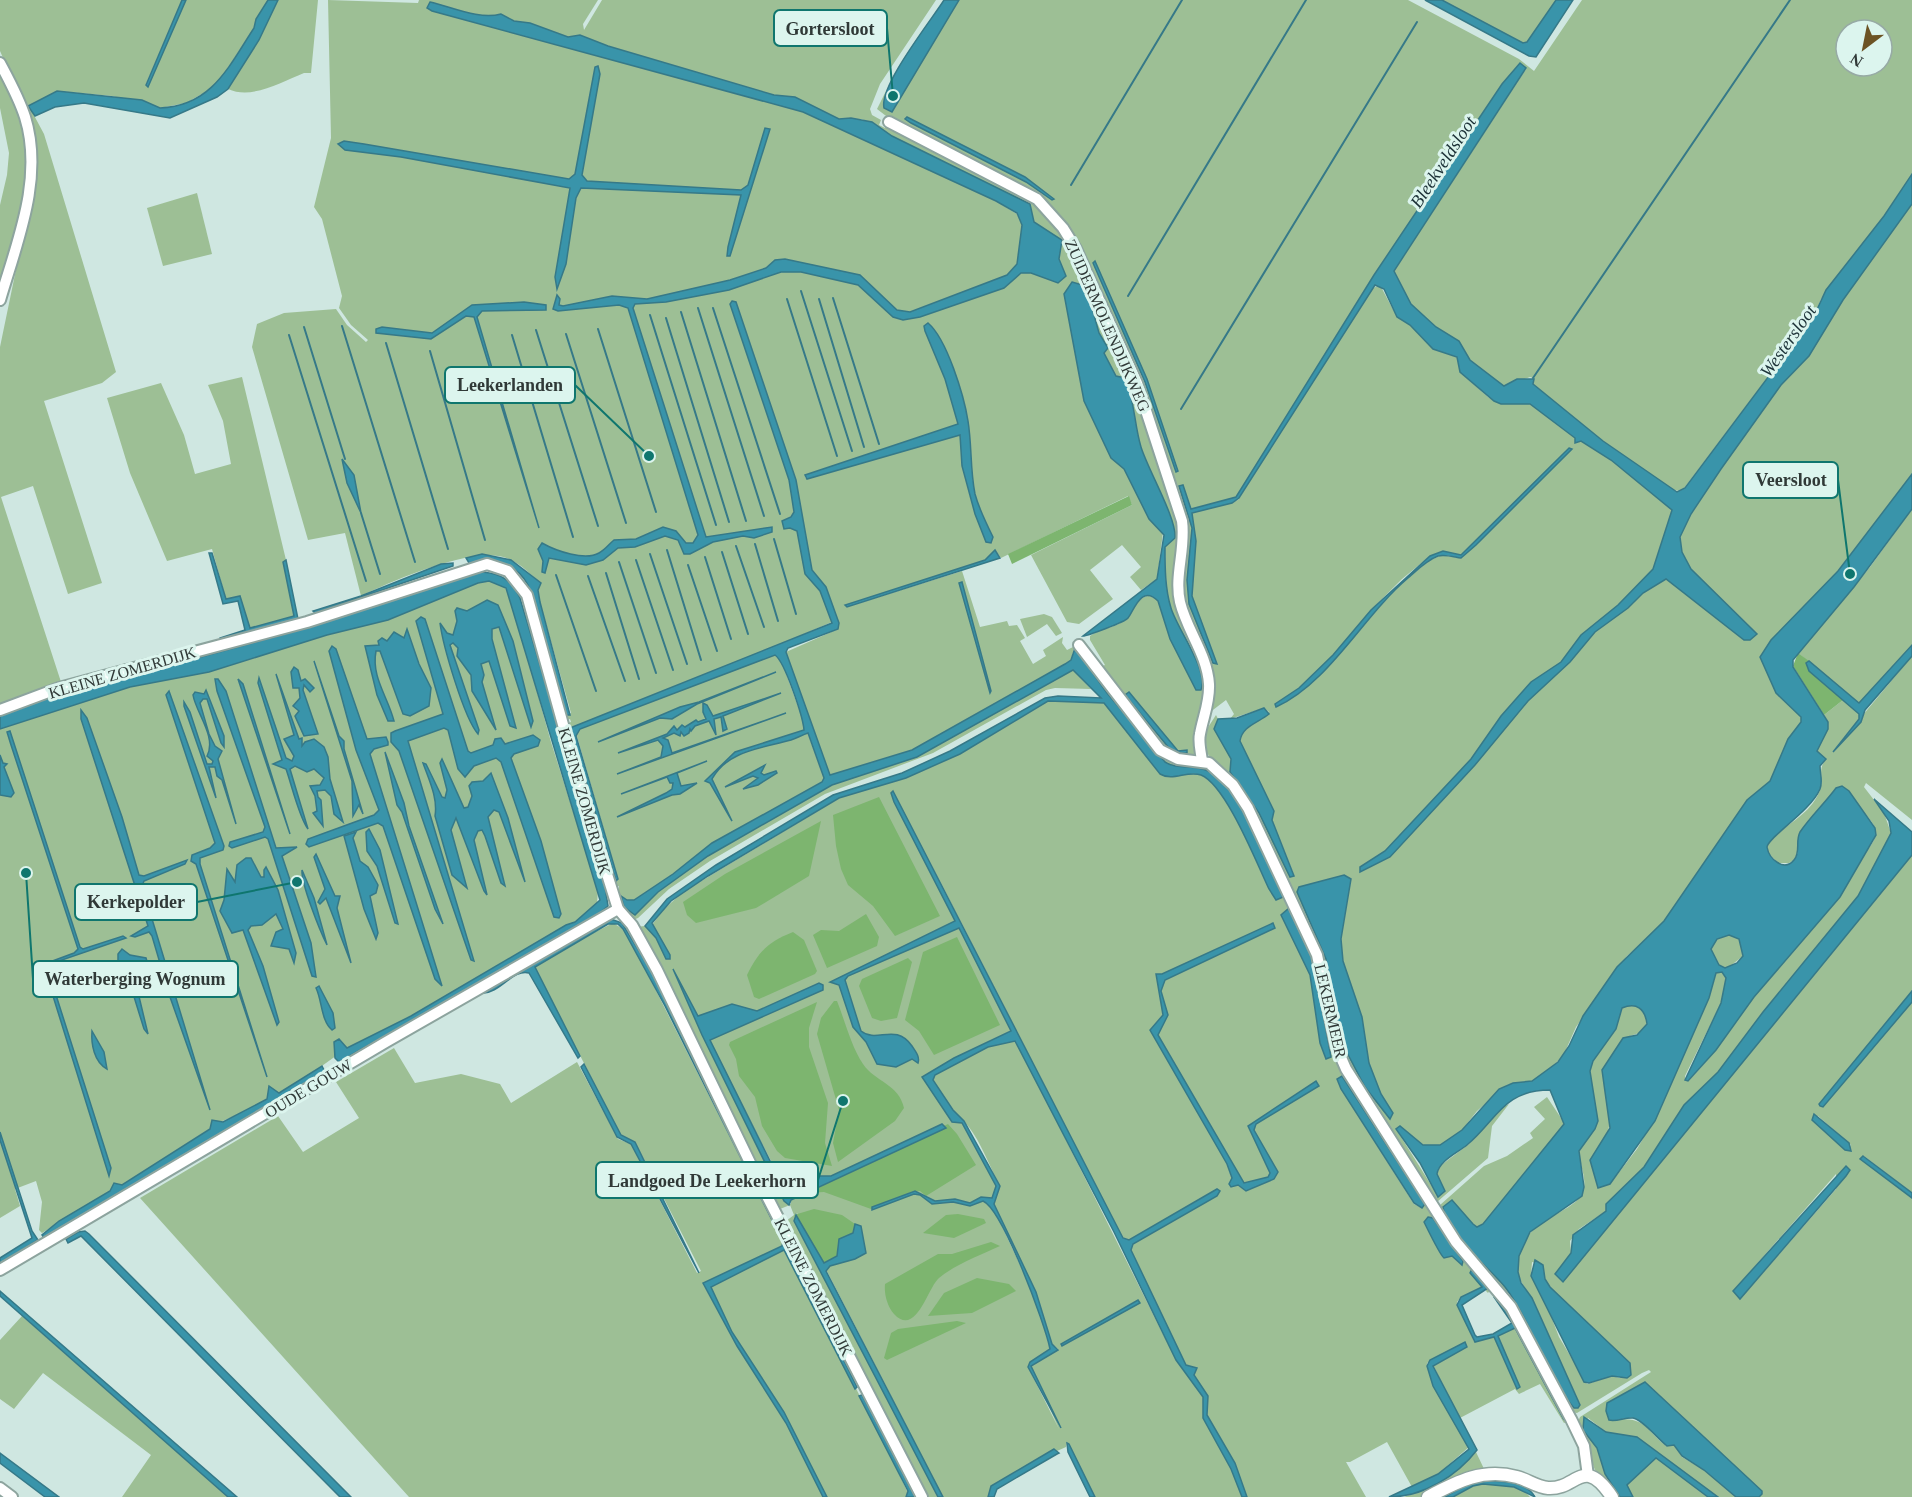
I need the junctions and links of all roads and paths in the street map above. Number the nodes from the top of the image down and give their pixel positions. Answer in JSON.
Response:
{"nodes":[{"id":1,"x":0,"y":63,"type":"edge"},
{"id":2,"x":889,"y":122,"type":"dead end"},
{"id":3,"x":0,"y":300,"type":"edge"},
{"id":4,"x":1079,"y":645,"type":"dead end"},
{"id":5,"x":0,"y":710,"type":"edge"},
{"id":6,"x":1203,"y":761,"type":"junction"},
{"id":7,"x":618,"y":909,"type":"junction"},
{"id":8,"x":0,"y":1270,"type":"edge"},
{"id":9,"x":1588,"y":1476,"type":"junction"},
{"id":10,"x":0,"y":1488,"type":"edge"},
{"id":11,"x":12,"y":1497,"type":"edge"},
{"id":12,"x":922,"y":1497,"type":"edge"},
{"id":13,"x":1428,"y":1497,"type":"edge"},
{"id":14,"x":1612,"y":1497,"type":"edge"}],
"edges":[{"from":1,"to":3,"type":"street"},
{"from":2,"to":6,"type":"street","name":"ZUIDERMOLENDIJKWEG"},
{"from":4,"to":6,"type":"street"},
{"from":5,"to":7,"type":"street","name":"KLEINE ZOMERDIJK"},
{"from":6,"to":9,"type":"street","name":"LEKERMEER"},
{"from":7,"to":8,"type":"street","name":"OUDE GOUW"},
{"from":7,"to":12,"type":"street","name":"KLEINE ZOMERDIJK"},
{"from":9,"to":13,"type":"street"},
{"from":9,"to":14,"type":"street"},
{"from":10,"to":11,"type":"street"}]}
